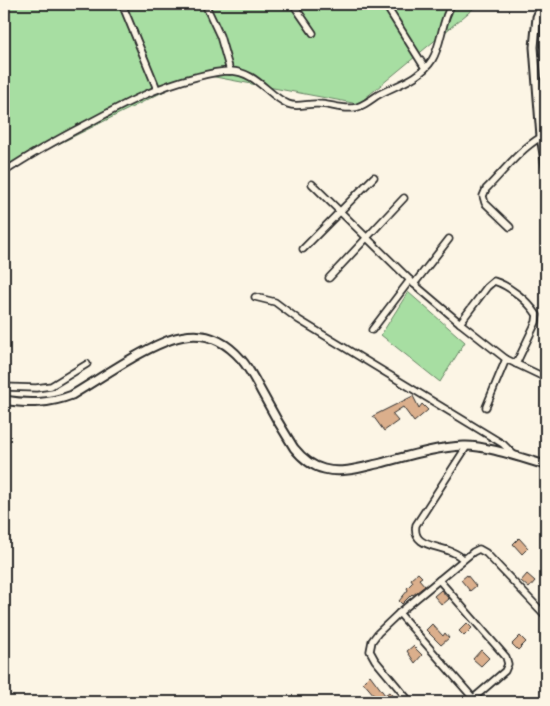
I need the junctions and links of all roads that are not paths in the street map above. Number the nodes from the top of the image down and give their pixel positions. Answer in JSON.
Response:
{"nodes":[{"id":1,"x":122,"y":4,"type":"edge"},
{"id":2,"x":205,"y":4,"type":"edge"},
{"id":3,"x":293,"y":4,"type":"edge"},
{"id":4,"x":385,"y":4,"type":"edge"},
{"id":5,"x":452,"y":4,"type":"edge"},
{"id":6,"x":543,"y":4,"type":"edge"},
{"id":7,"x":313,"y":33,"type":"dead end"},
{"id":8,"x":425,"y":68,"type":"junction"},
{"id":9,"x":230,"y":71,"type":"junction"},
{"id":10,"x":157,"y":89,"type":"junction"},
{"id":11,"x":542,"y":137,"type":"junction"},
{"id":12,"x":546,"y":166,"type":"edge"},
{"id":13,"x":4,"y":172,"type":"edge"},
{"id":14,"x":374,"y":177,"type":"dead end"},
{"id":15,"x":312,"y":184,"type":"dead end"},
{"id":16,"x":404,"y":198,"type":"dead end"},
{"id":17,"x":340,"y":211,"type":"junction"},
{"id":18,"x":510,"y":227,"type":"dead end"},
{"id":19,"x":367,"y":238,"type":"junction"},
{"id":20,"x":448,"y":239,"type":"dead end"},
{"id":21,"x":303,"y":249,"type":"dead end"},
{"id":22,"x":330,"y":278,"type":"dead end"},
{"id":23,"x":412,"y":282,"type":"junction"},
{"id":24,"x":255,"y":297,"type":"dead end"},
{"id":25,"x":460,"y":323,"type":"junction"},
{"id":26,"x":372,"y":330,"type":"dead end"},
{"id":27,"x":506,"y":359,"type":"junction"},
{"id":28,"x":87,"y":364,"type":"dead end"},
{"id":29,"x":516,"y":364,"type":"junction"},
{"id":30,"x":546,"y":378,"type":"edge"},
{"id":31,"x":4,"y":386,"type":"edge"},
{"id":32,"x":4,"y":400,"type":"edge"},
{"id":33,"x":486,"y":407,"type":"dead end"},
{"id":34,"x":467,"y":446,"type":"junction"},
{"id":35,"x":514,"y":456,"type":"junction"},
{"id":36,"x":546,"y":465,"type":"edge"},
{"id":37,"x":463,"y":559,"type":"junction"},
{"id":38,"x":439,"y":580,"type":"junction"},
{"id":39,"x":399,"y":613,"type":"junction"},
{"id":40,"x":546,"y":616,"type":"edge"},
{"id":41,"x":471,"y":700,"type":"edge"},
{"id":42,"x":410,"y":702,"type":"edge"}],
"edges":[{"from":1,"to":10,"type":"street"},
{"from":2,"to":9,"type":"street"},
{"from":3,"to":7,"type":"street"},
{"from":4,"to":8,"type":"street"},
{"from":5,"to":8,"type":"street"},
{"from":6,"to":11,"type":"street"},
{"from":8,"to":9,"type":"street"},
{"from":9,"to":10,"type":"street"},
{"from":10,"to":13,"type":"street"},
{"from":11,"to":12,"type":"street"},
{"from":11,"to":18,"type":"street"},
{"from":14,"to":17,"type":"street"},
{"from":15,"to":17,"type":"street"},
{"from":16,"to":19,"type":"street"},
{"from":17,"to":19,"type":"street"},
{"from":17,"to":21,"type":"street"},
{"from":19,"to":22,"type":"street"},
{"from":19,"to":23,"type":"street"},
{"from":20,"to":23,"type":"street"},
{"from":23,"to":25,"type":"street"},
{"from":23,"to":26,"type":"street"},
{"from":24,"to":35,"type":"street"},
{"from":25,"to":27,"type":"street"},
{"from":25,"to":29,"type":"street"},
{"from":27,"to":29,"type":"street"},
{"from":27,"to":33,"type":"street"},
{"from":28,"to":31,"type":"street"},
{"from":29,"to":30,"type":"street"},
{"from":32,"to":34,"type":"street"},
{"from":34,"to":35,"type":"street"},
{"from":34,"to":37,"type":"street"},
{"from":35,"to":36,"type":"street"},
{"from":37,"to":38,"type":"street"},
{"from":37,"to":40,"type":"street"},
{"from":38,"to":39,"type":"street"},
{"from":38,"to":41,"type":"street"},
{"from":39,"to":41,"type":"street"},
{"from":39,"to":42,"type":"street"}]}
